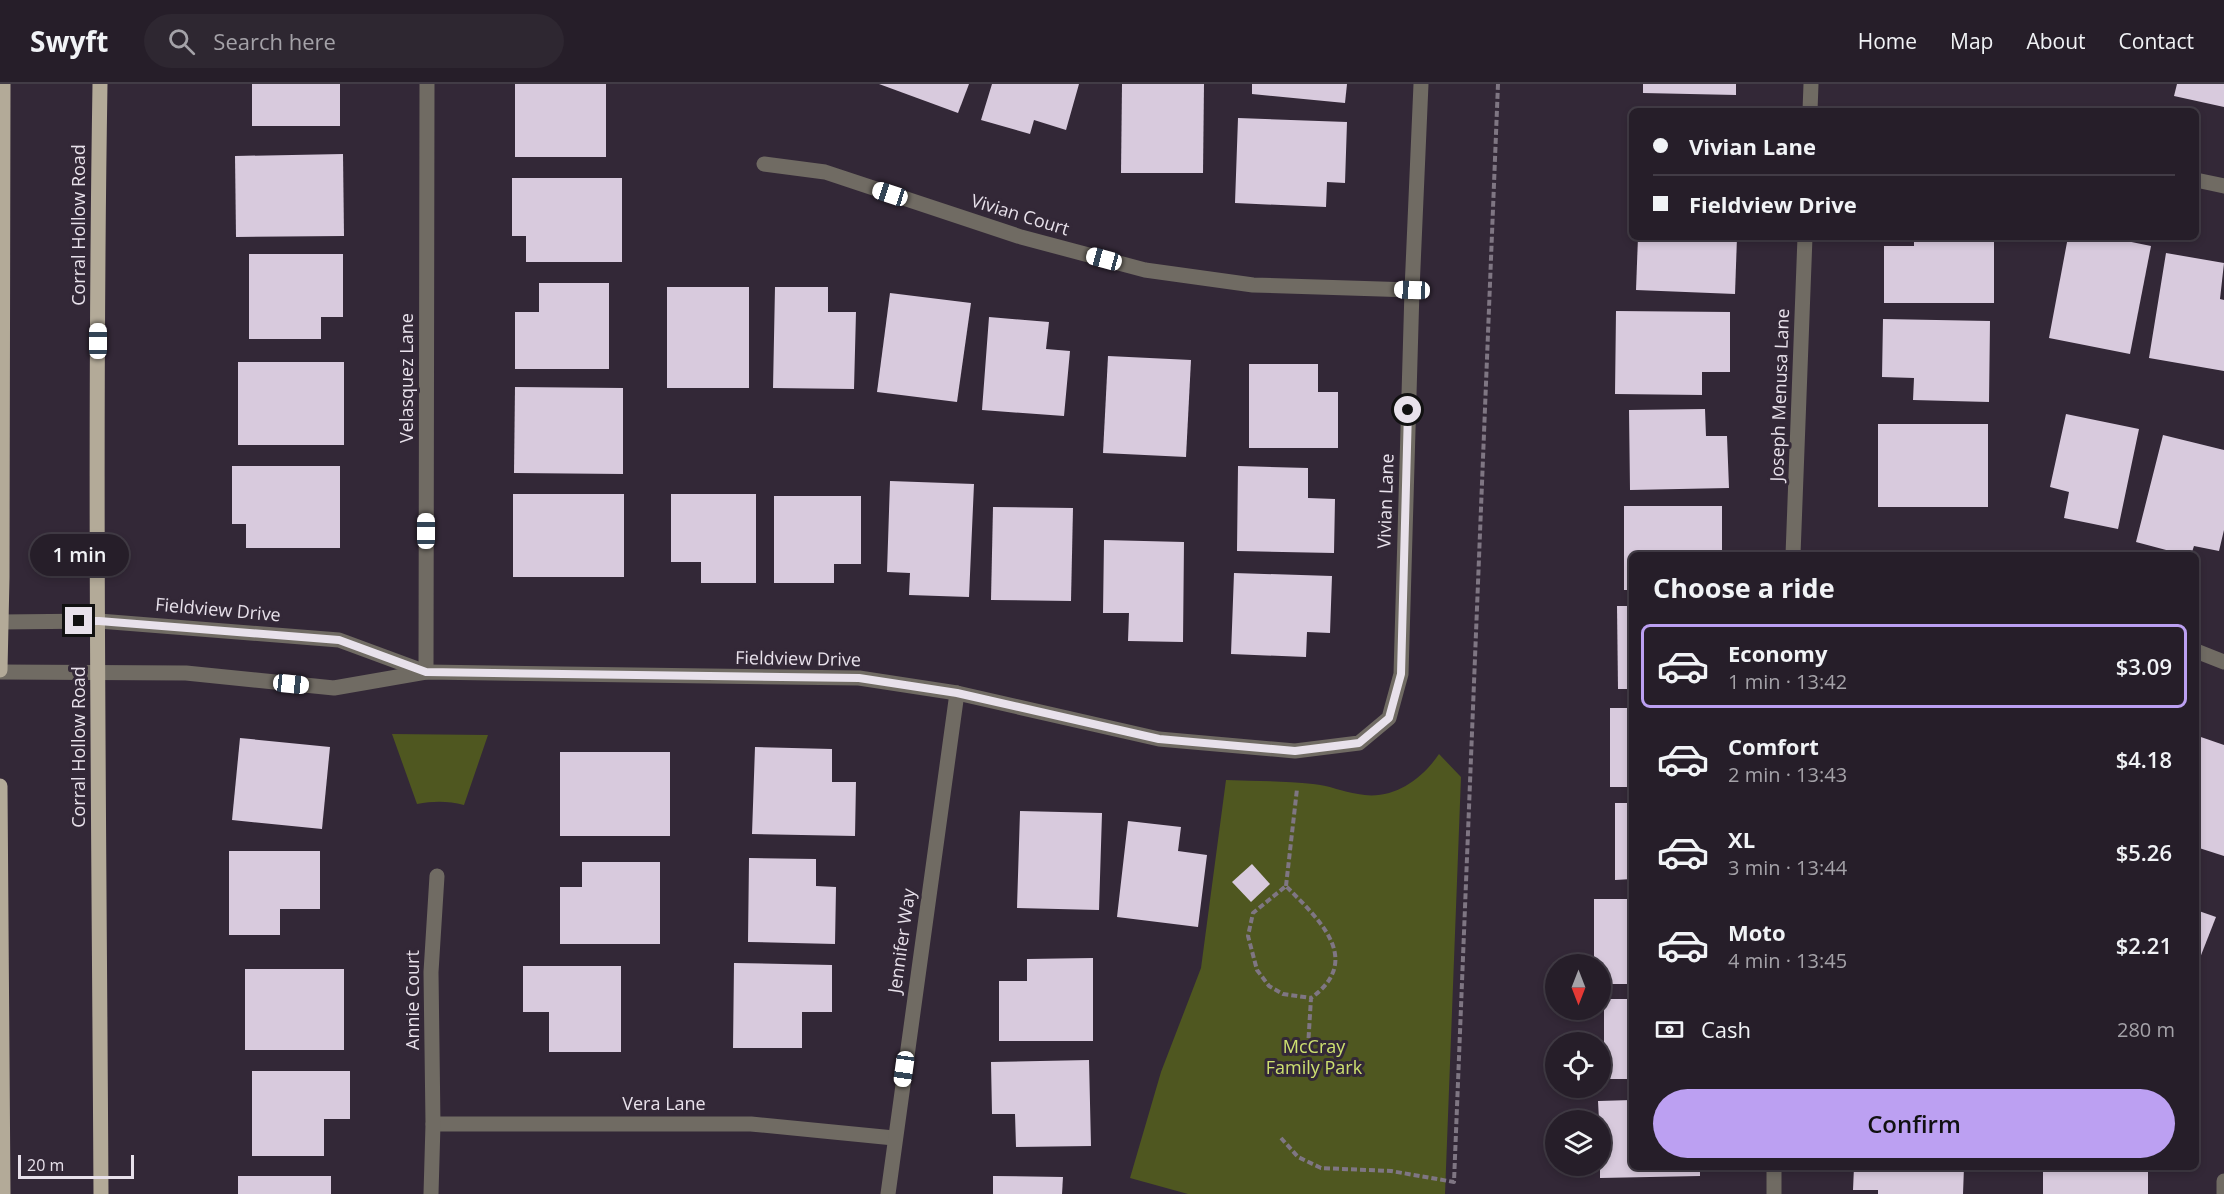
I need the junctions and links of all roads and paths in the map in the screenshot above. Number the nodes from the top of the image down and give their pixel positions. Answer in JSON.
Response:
{"nodes":[{"id":1,"x":3,"y":84,"type":"edge"},
{"id":2,"x":100,"y":84,"type":"edge"},
{"id":3,"x":427,"y":84,"type":"edge"},
{"id":4,"x":1421,"y":84,"type":"edge"},
{"id":5,"x":1498,"y":84,"type":"edge"},
{"id":6,"x":1811,"y":84,"type":"edge"},
{"id":7,"x":1810,"y":108,"type":"edge"},
{"id":8,"x":764,"y":164,"type":"dead end"},
{"id":9,"x":2199,"y":181,"type":"edge"},
{"id":10,"x":2224,"y":186,"type":"edge"},
{"id":11,"x":1805,"y":240,"type":"edge"},
{"id":12,"x":1412,"y":290,"type":"junction"},
{"id":13,"x":1793,"y":552,"type":"edge"},
{"id":14,"x":99,"y":621,"type":"junction"},
{"id":15,"x":1,"y":622,"type":"edge"},
{"id":16,"x":2199,"y":652,"type":"edge"},
{"id":17,"x":2224,"y":662,"type":"edge"},
{"id":18,"x":0,"y":671,"type":"edge"},
{"id":19,"x":426,"y":672,"type":"junction"},
{"id":20,"x":99,"y":673,"type":"junction"},
{"id":21,"x":957,"y":693,"type":"junction"},
{"id":22,"x":1234,"y":746,"type":"joint"},
{"id":23,"x":0,"y":786,"type":"edge"},
{"id":24,"x":1297,"y":789,"type":"dead end"},
{"id":25,"x":437,"y":876,"type":"dead end"},
{"id":26,"x":1286,"y":886,"type":"junction"},
{"id":27,"x":1311,"y":998,"type":"junction"},
{"id":28,"x":1308,"y":1047,"type":"dead end"},
{"id":29,"x":433,"y":1124,"type":"junction"},
{"id":30,"x":894,"y":1138,"type":"junction"},
{"id":31,"x":1281,"y":1138,"type":"dead end"},
{"id":32,"x":1774,"y":1170,"type":"edge"},
{"id":33,"x":2224,"y":1181,"type":"edge"},
{"id":34,"x":3,"y":1194,"type":"edge"},
{"id":35,"x":101,"y":1194,"type":"edge"},
{"id":36,"x":431,"y":1194,"type":"edge"},
{"id":37,"x":888,"y":1194,"type":"edge"},
{"id":38,"x":1774,"y":1194,"type":"edge"},
{"id":39,"x":2224,"y":1194,"type":"edge"}],
"edges":[{"from":1,"to":15,"type":"main road"},
{"from":2,"to":14,"type":"main road","name":"Corral Hollow Road"},
{"from":3,"to":19,"type":"street","name":"Velasquez Lane"},
{"from":4,"to":12,"type":"street","name":"Vivian Lane"},
{"from":5,"to":31,"type":"path"},
{"from":6,"to":7,"type":"street"},
{"from":8,"to":12,"type":"street","name":"Vivian Court"},
{"from":9,"to":10,"type":"street"},
{"from":11,"to":13,"type":"street","name":"Joseph Menusa Lane"},
{"from":12,"to":22,"type":"street","name":"Vivian Lane"},
{"from":14,"to":15,"type":"street","name":"Fieldview Drive"},
{"from":14,"to":19,"type":"street","name":"Fieldview Drive"},
{"from":14,"to":20,"type":"main road","name":"Corral Hollow Road"},
{"from":15,"to":18,"type":"main road"},
{"from":16,"to":17,"type":"street"},
{"from":18,"to":20,"type":"street","name":"Fieldview Drive"},
{"from":19,"to":20,"type":"street","name":"Fieldview Drive"},
{"from":19,"to":21,"type":"street","name":"Fieldview Drive"},
{"from":20,"to":35,"type":"main road","name":"Corral Hollow Road"},
{"from":21,"to":22,"type":"street","name":"Fieldview Drive"},
{"from":21,"to":30,"type":"street","name":"Jennifer Way"},
{"from":23,"to":34,"type":"main road"},
{"from":24,"to":26,"type":"path"},
{"from":25,"to":29,"type":"street","name":"Annie Court"},
{"from":26,"to":27,"type":"path"},
{"from":26,"to":27,"type":"path"},
{"from":27,"to":28,"type":"path"},
{"from":29,"to":30,"type":"street","name":"Vera Lane"},
{"from":29,"to":36,"type":"street","name":"Annie Court"},
{"from":30,"to":37,"type":"street","name":"Jennifer Way"},
{"from":32,"to":38,"type":"street"},
{"from":33,"to":39,"type":"street"}]}
